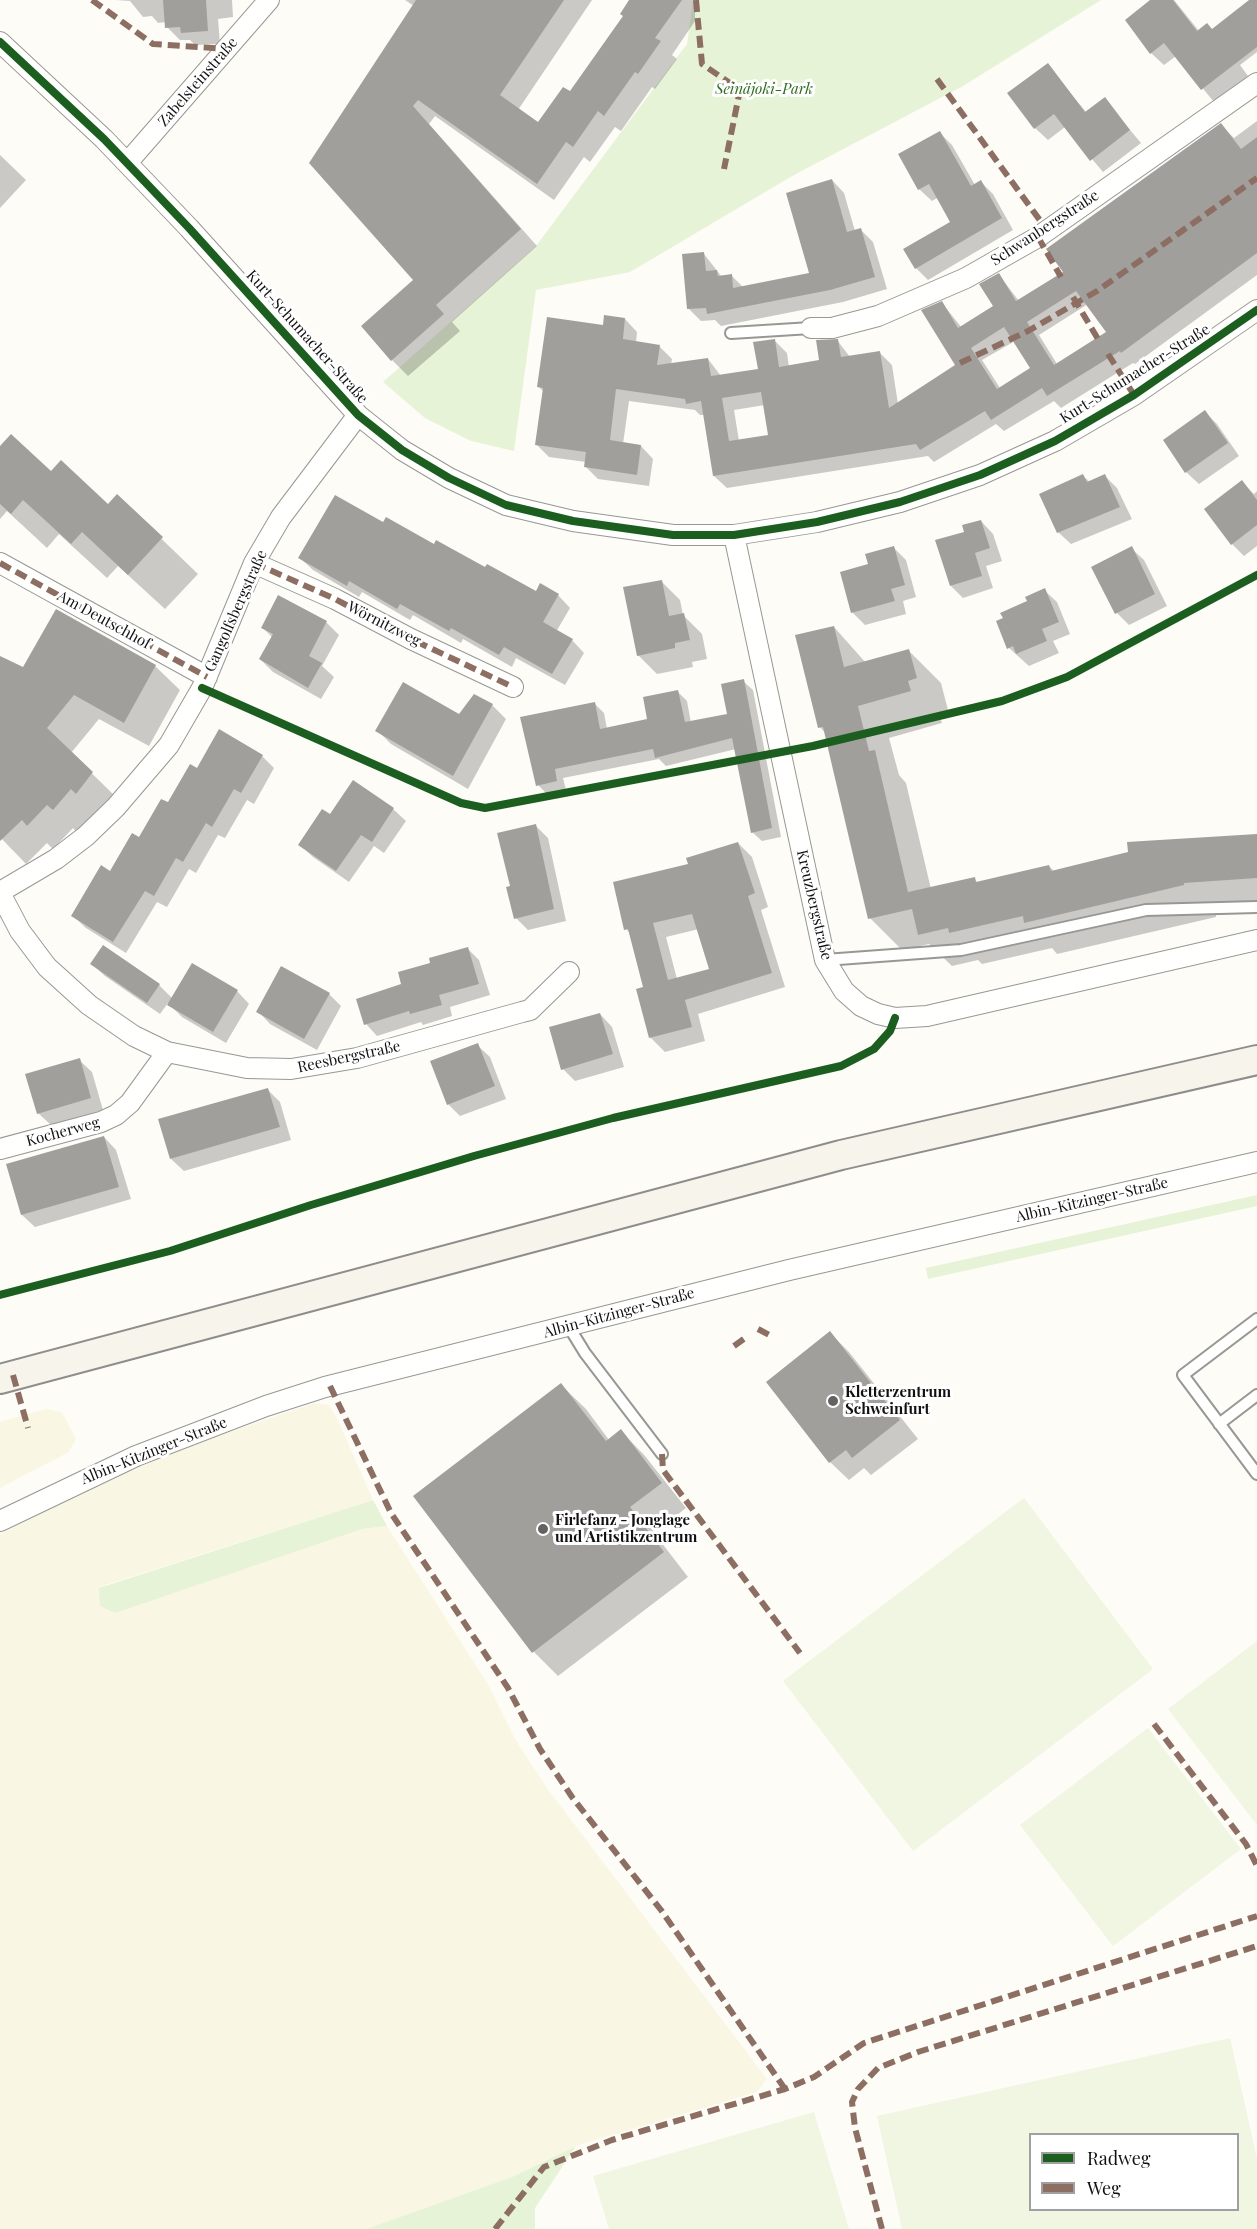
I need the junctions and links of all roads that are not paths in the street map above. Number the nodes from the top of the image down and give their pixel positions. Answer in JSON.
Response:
{"nodes":[{"id":1,"x":269,"y":0,"type":"edge"},
{"id":2,"x":0,"y":42,"type":"edge"},
{"id":3,"x":1257,"y":83,"type":"edge"},
{"id":4,"x":127,"y":163,"type":"junction"},
{"id":5,"x":1257,"y":310,"type":"edge"},
{"id":6,"x":811,"y":328,"type":"joint"},
{"id":7,"x":731,"y":333,"type":"dead end"},
{"id":8,"x":358,"y":415,"type":"junction"},
{"id":9,"x":734,"y":535,"type":"junction"},
{"id":10,"x":0,"y":563,"type":"edge"},
{"id":11,"x":254,"y":563,"type":"junction"},
{"id":12,"x":207,"y":677,"type":"junction"},
{"id":13,"x":513,"y":687,"type":"dead end"},
{"id":14,"x":0,"y":893,"type":"edge"},
{"id":15,"x":1257,"y":907,"type":"edge"},
{"id":16,"x":1257,"y":940,"type":"edge"},
{"id":17,"x":825,"y":960,"type":"junction"},
{"id":18,"x":569,"y":972,"type":"dead end"},
{"id":19,"x":167,"y":1052,"type":"junction"},
{"id":20,"x":1257,"y":1060,"type":"edge"},
{"id":21,"x":0,"y":1149,"type":"edge"},
{"id":22,"x":1257,"y":1162,"type":"edge"},
{"id":23,"x":1257,"y":1319,"type":"edge"},
{"id":24,"x":569,"y":1327,"type":"junction"},
{"id":25,"x":0,"y":1379,"type":"edge"},
{"id":26,"x":1257,"y":1395,"type":"edge"},
{"id":27,"x":1219,"y":1424,"type":"junction"},
{"id":28,"x":662,"y":1454,"type":"dead end"},
{"id":29,"x":1257,"y":1474,"type":"edge"},
{"id":30,"x":0,"y":1521,"type":"edge"}],
"edges":[{"from":1,"to":4,"type":"street","name":"Zabelsteinstraße"},
{"from":2,"to":4,"type":"street","name":"Kurt-Schumacher-Straße"},
{"from":3,"to":6,"type":"street","name":"Schwanbergstraße"},
{"from":4,"to":8,"type":"street","name":"Kurt-Schumacher-Straße"},
{"from":5,"to":9,"type":"street","name":"Kurt-Schumacher-Straße"},
{"from":6,"to":7,"type":"lane"},
{"from":8,"to":9,"type":"street","name":"Kurt-Schumacher-Straße"},
{"from":8,"to":11,"type":"street","name":"Gangolfsbergstraße"},
{"from":9,"to":17,"type":"street","name":"Kreuzbergstraße"},
{"from":10,"to":12,"type":"street","name":"Am Deutschhof"},
{"from":11,"to":12,"type":"street","name":"Gangolfsbergstraße"},
{"from":11,"to":13,"type":"street","name":"Wörnitzweg"},
{"from":12,"to":14,"type":"street","name":"Gangolfsbergstraße"},
{"from":14,"to":19,"type":"street","name":"Reesbergstraße"},
{"from":15,"to":17,"type":"lane"},
{"from":16,"to":17,"type":"street","name":"Kreuzbergstraße"},
{"from":18,"to":19,"type":"street","name":"Reesbergstraße"},
{"from":19,"to":21,"type":"street","name":"Kocherweg"},
{"from":20,"to":25,"type":"main road"},
{"from":22,"to":24,"type":"street","name":"Albin-Kitzinger-Straße"},
{"from":23,"to":27,"type":"lane"},
{"from":24,"to":28,"type":"lane"},
{"from":24,"to":30,"type":"street","name":"Albin-Kitzinger-Straße"},
{"from":26,"to":27,"type":"lane"},
{"from":27,"to":29,"type":"lane"}]}
